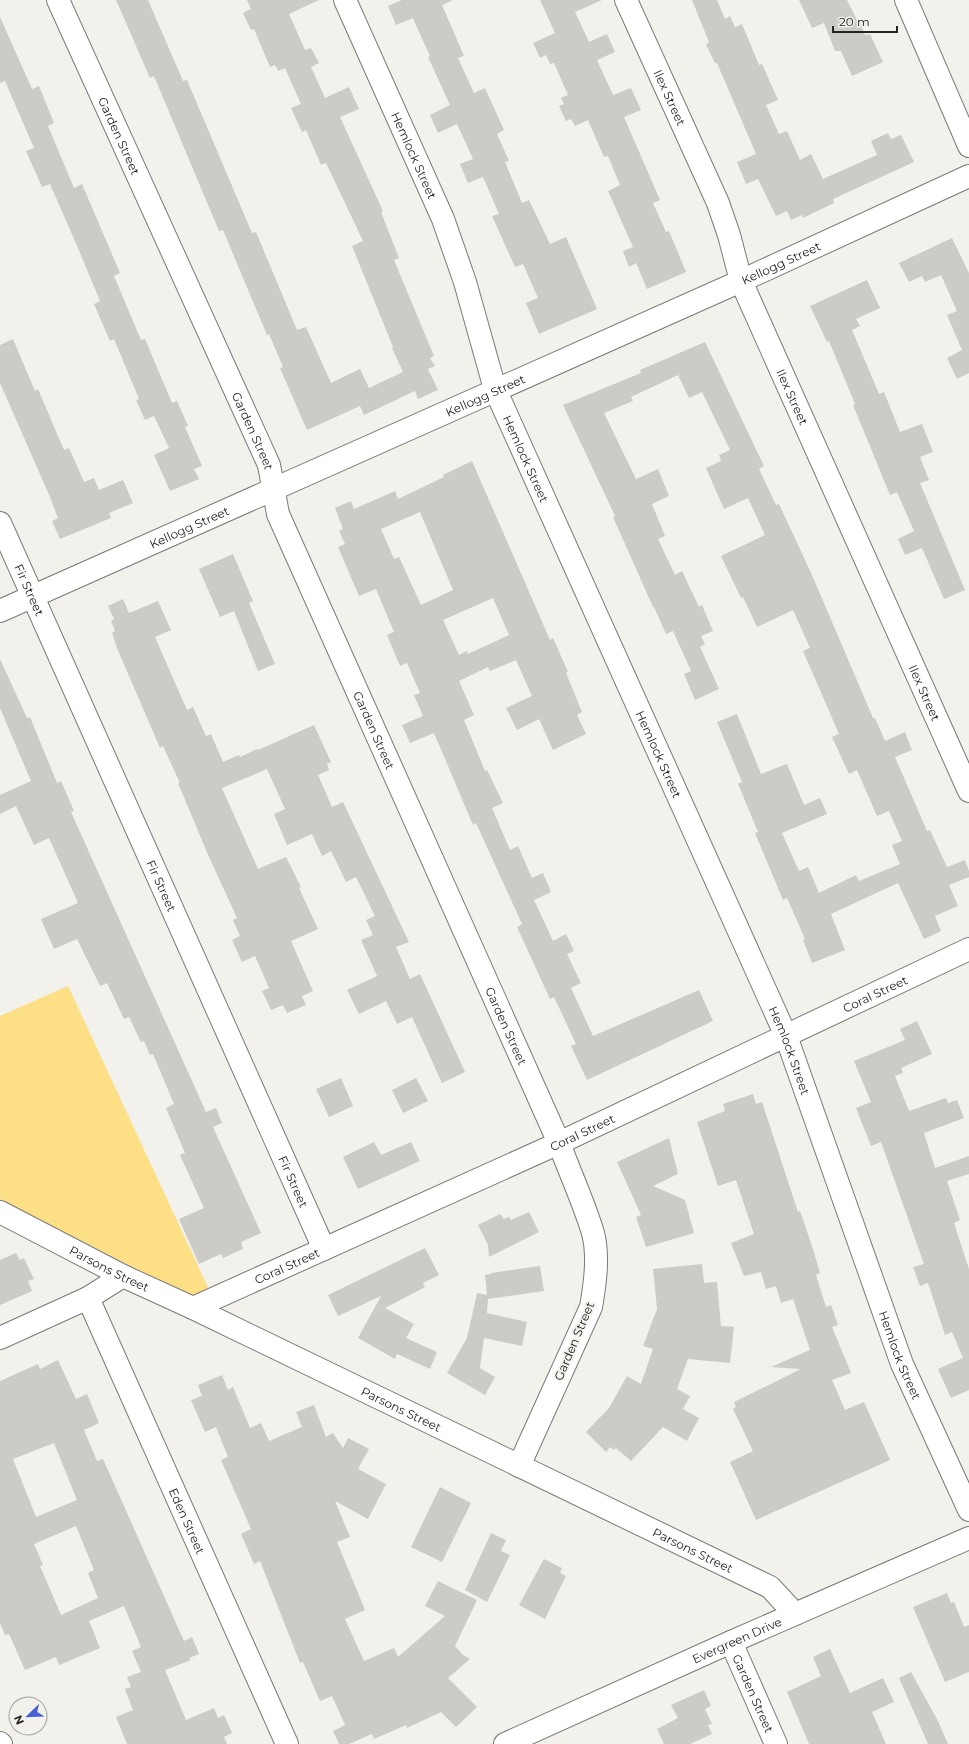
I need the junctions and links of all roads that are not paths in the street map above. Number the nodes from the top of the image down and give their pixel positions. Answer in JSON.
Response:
{"nodes":[{"id":1,"x":58,"y":0,"type":"edge"},
{"id":2,"x":345,"y":0,"type":"edge"},
{"id":3,"x":626,"y":0,"type":"edge"},
{"id":4,"x":906,"y":0,"type":"edge"},
{"id":5,"x":969,"y":146,"type":"edge"},
{"id":6,"x":969,"y":176,"type":"edge"},
{"id":7,"x":741,"y":281,"type":"junction"},
{"id":8,"x":495,"y":389,"type":"junction"},
{"id":9,"x":274,"y":487,"type":"junction"},
{"id":10,"x":0,"y":523,"type":"edge"},
{"id":11,"x":33,"y":596,"type":"junction"},
{"id":12,"x":0,"y":611,"type":"edge"},
{"id":13,"x":969,"y":791,"type":"edge"},
{"id":14,"x":969,"y":949,"type":"edge"},
{"id":15,"x":786,"y":1036,"type":"junction"},
{"id":16,"x":559,"y":1143,"type":"junction"},
{"id":17,"x":0,"y":1212,"type":"edge"},
{"id":18,"x":324,"y":1249,"type":"junction"},
{"id":19,"x":123,"y":1276,"type":"junction"},
{"id":20,"x":88,"y":1298,"type":"junction"},
{"id":21,"x":193,"y":1308,"type":"junction"},
{"id":22,"x":0,"y":1338,"type":"edge"},
{"id":23,"x":519,"y":1466,"type":"junction"},
{"id":24,"x":969,"y":1510,"type":"edge"},
{"id":25,"x":969,"y":1538,"type":"edge"},
{"id":26,"x":795,"y":1614,"type":"junction"},
{"id":27,"x":731,"y":1642,"type":"junction"},
{"id":28,"x":287,"y":1744,"type":"edge"},
{"id":29,"x":505,"y":1744,"type":"edge"},
{"id":30,"x":776,"y":1744,"type":"edge"}],
"edges":[{"from":1,"to":9,"type":"street","name":"Garden Street"},
{"from":2,"to":8,"type":"street","name":"Hemlock Street"},
{"from":3,"to":7,"type":"street","name":"Ilex Street"},
{"from":4,"to":5,"type":"street"},
{"from":6,"to":7,"type":"street","name":"Kellogg Street"},
{"from":7,"to":8,"type":"street","name":"Kellogg Street"},
{"from":7,"to":13,"type":"street","name":"Ilex Street"},
{"from":8,"to":9,"type":"street","name":"Kellogg Street"},
{"from":8,"to":15,"type":"street","name":"Hemlock Street"},
{"from":9,"to":11,"type":"street","name":"Kellogg Street"},
{"from":9,"to":16,"type":"street","name":"Garden Street"},
{"from":10,"to":11,"type":"street","name":"Fir Street"},
{"from":11,"to":12,"type":"street","name":"Kellogg Street"},
{"from":11,"to":18,"type":"street","name":"Fir Street"},
{"from":14,"to":15,"type":"street","name":"Coral Street"},
{"from":15,"to":16,"type":"street","name":"Coral Street"},
{"from":15,"to":24,"type":"street","name":"Hemlock Street"},
{"from":16,"to":18,"type":"street","name":"Coral Street"},
{"from":16,"to":23,"type":"street","name":"Garden Street"},
{"from":17,"to":19,"type":"street","name":"Parsons Street"},
{"from":18,"to":21,"type":"street","name":"Coral Street"},
{"from":19,"to":20,"type":"street"},
{"from":19,"to":21,"type":"street","name":"Parsons Street"},
{"from":20,"to":22,"type":"street"},
{"from":20,"to":28,"type":"street","name":"Eden Street"},
{"from":21,"to":23,"type":"street","name":"Parsons Street"},
{"from":23,"to":26,"type":"street","name":"Parsons Street"},
{"from":25,"to":26,"type":"street","name":"Evergreen Drive"},
{"from":26,"to":27,"type":"street","name":"Evergreen Drive"},
{"from":27,"to":29,"type":"street","name":"Evergreen Drive"},
{"from":27,"to":30,"type":"street","name":"Garden Street"}]}
